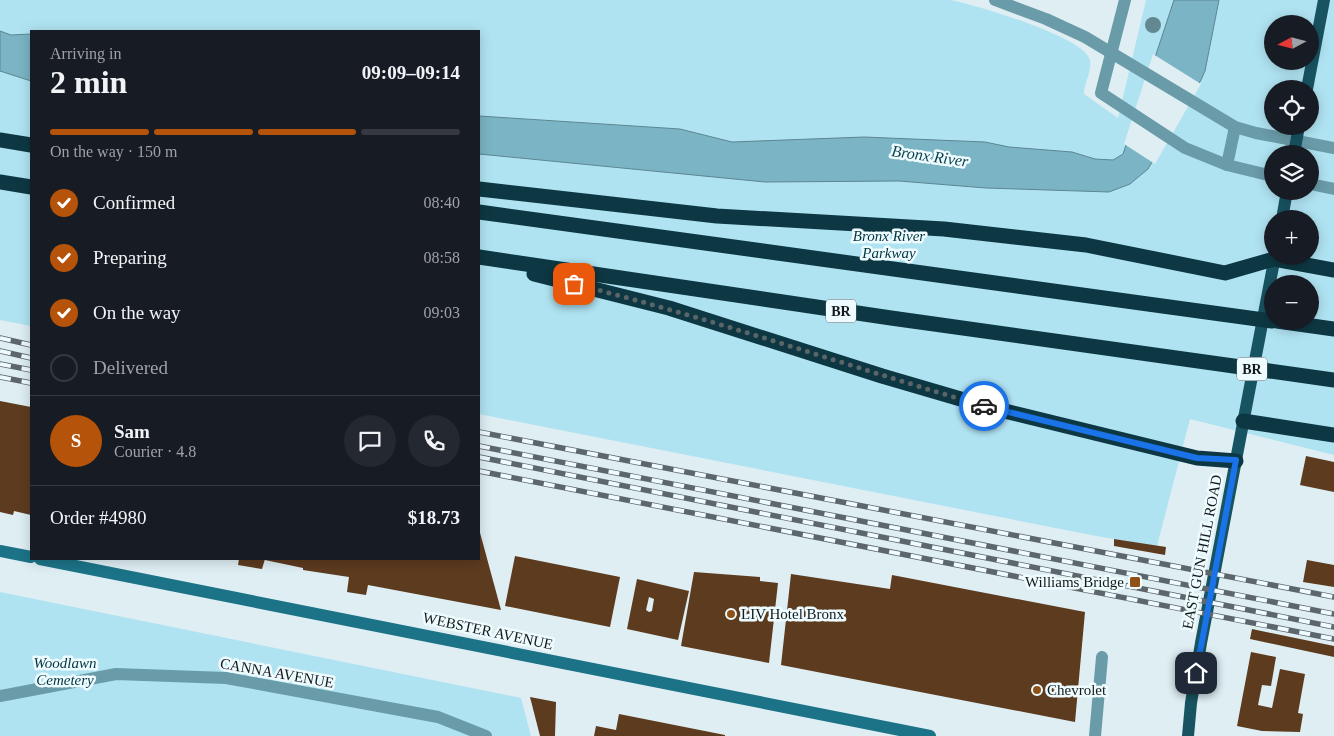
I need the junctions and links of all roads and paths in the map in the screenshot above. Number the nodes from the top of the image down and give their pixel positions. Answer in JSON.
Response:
{"nodes":[{"id":1,"x":994,"y":0,"type":"edge"},
{"id":2,"x":1125,"y":0,"type":"edge"},
{"id":3,"x":1324,"y":0,"type":"edge"},
{"id":4,"x":1112,"y":52,"type":"junction"},
{"id":5,"x":1309,"y":80,"type":"edge"},
{"id":6,"x":1235,"y":127,"type":"junction"},
{"id":7,"x":0,"y":140,"type":"edge"},
{"id":8,"x":30,"y":145,"type":"edge"},
{"id":9,"x":1334,"y":148,"type":"edge"},
{"id":10,"x":1226,"y":164,"type":"junction"},
{"id":11,"x":1264,"y":174,"type":"edge"},
{"id":12,"x":0,"y":182,"type":"edge"},
{"id":13,"x":1319,"y":186,"type":"edge"},
{"id":14,"x":30,"y":187,"type":"edge"},
{"id":15,"x":480,"y":189,"type":"edge"},
{"id":16,"x":1334,"y":189,"type":"edge"},
{"id":17,"x":480,"y":212,"type":"edge"},
{"id":18,"x":480,"y":258,"type":"edge"},
{"id":19,"x":480,"y":258,"type":"edge"},
{"id":20,"x":1264,"y":261,"type":"edge"},
{"id":21,"x":1273,"y":265,"type":"edge"},
{"id":22,"x":1309,"y":265,"type":"edge"},
{"id":23,"x":1334,"y":270,"type":"edge"},
{"id":24,"x":1264,"y":320,"type":"edge"},
{"id":25,"x":1319,"y":326,"type":"edge"},
{"id":26,"x":1334,"y":328,"type":"edge"},
{"id":27,"x":1334,"y":380,"type":"edge"},
{"id":28,"x":1243,"y":421,"type":"junction"},
{"id":29,"x":1334,"y":435,"type":"edge"},
{"id":30,"x":1236,"y":460,"type":"junction"},
{"id":31,"x":0,"y":551,"type":"edge"},
{"id":32,"x":30,"y":557,"type":"edge"},
{"id":33,"x":45,"y":560,"type":"edge"},
{"id":34,"x":1102,"y":657,"type":"dead end"},
{"id":35,"x":0,"y":696,"type":"edge"},
{"id":36,"x":486,"y":736,"type":"edge"},
{"id":37,"x":930,"y":736,"type":"edge"},
{"id":38,"x":1095,"y":736,"type":"edge"},
{"id":39,"x":1188,"y":736,"type":"edge"}],
"edges":[{"from":1,"to":4,"type":"street"},
{"from":2,"to":4,"type":"street"},
{"from":3,"to":5,"type":"main road"},
{"from":4,"to":6,"type":"street"},
{"from":4,"to":10,"type":"street"},
{"from":6,"to":9,"type":"street"},
{"from":6,"to":10,"type":"street"},
{"from":7,"to":8,"type":"highway"},
{"from":10,"to":11,"type":"street"},
{"from":12,"to":14,"type":"highway"},
{"from":13,"to":16,"type":"street"},
{"from":15,"to":20,"type":"highway"},
{"from":17,"to":24,"type":"highway"},
{"from":18,"to":27,"type":"highway","number":"BR"},
{"from":19,"to":30,"type":"highway"},
{"from":21,"to":28,"type":"main road","name":"EAST GUN HILL ROAD"},
{"from":22,"to":23,"type":"highway"},
{"from":25,"to":26,"type":"highway"},
{"from":28,"to":29,"type":"highway"},
{"from":28,"to":30,"type":"main road","name":"EAST GUN HILL ROAD"},
{"from":30,"to":39,"type":"main road","name":"EAST GUN HILL ROAD"},
{"from":31,"to":32,"type":"main road"},
{"from":33,"to":37,"type":"main road","name":"WEBSTER AVENUE"},
{"from":34,"to":38,"type":"street"},
{"from":35,"to":36,"type":"street","name":"CANNA AVENUE"}]}
